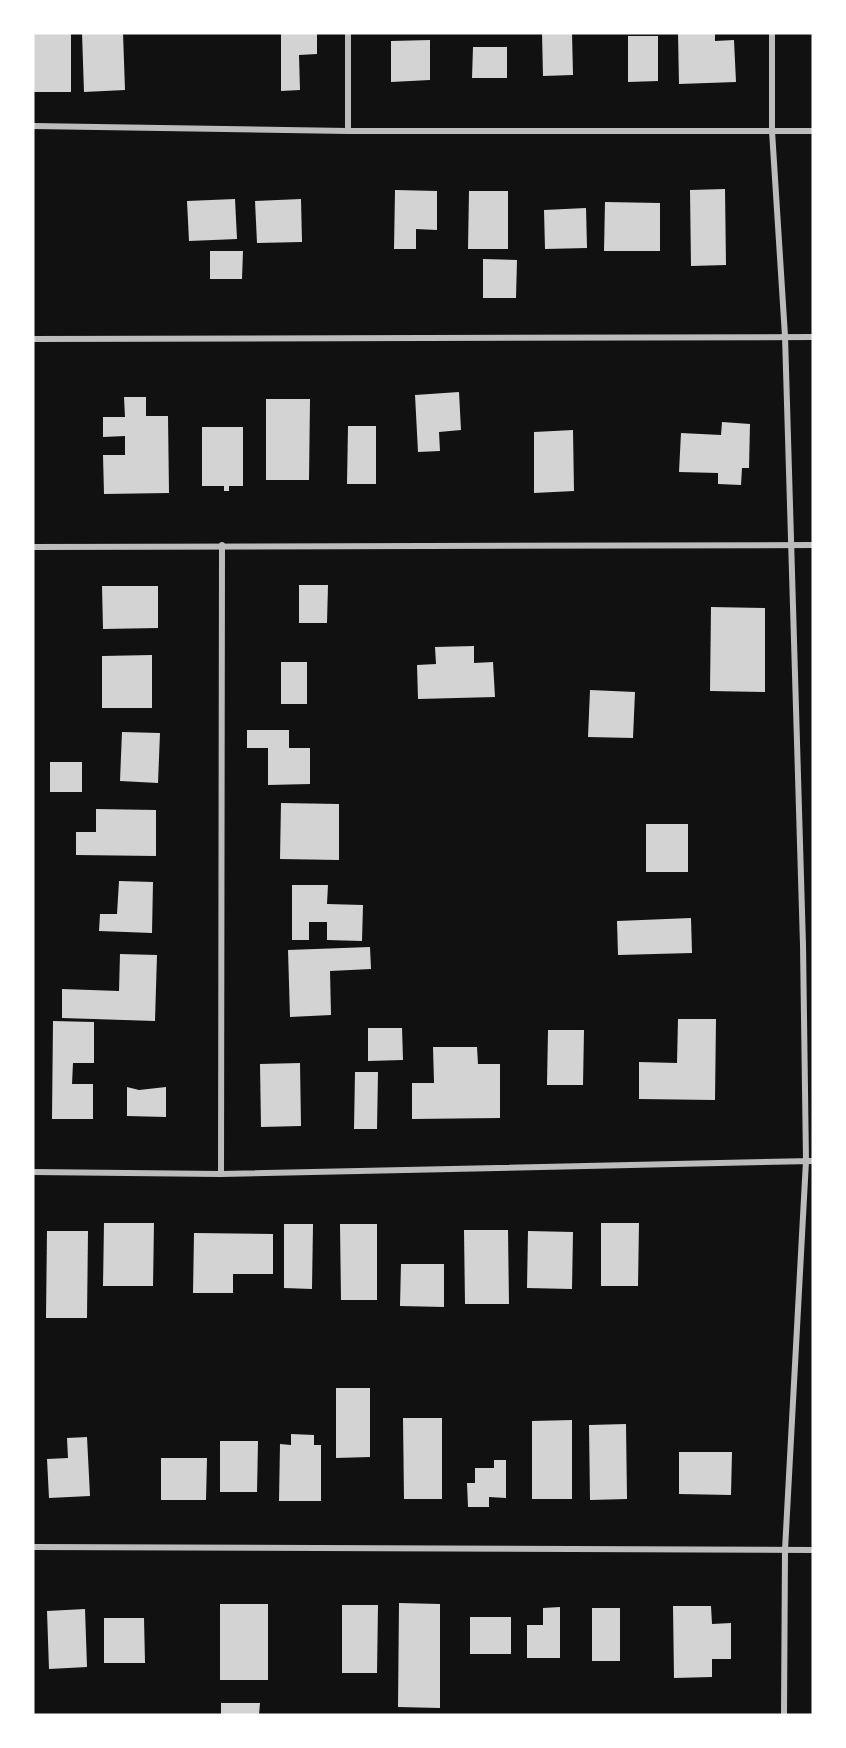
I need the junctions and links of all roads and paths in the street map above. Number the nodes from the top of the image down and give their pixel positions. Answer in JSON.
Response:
{"nodes":[{"id":1,"x":348,"y":33,"type":"edge"},
{"id":2,"x":772,"y":33,"type":"edge"},
{"id":3,"x":33,"y":126,"type":"edge"},
{"id":4,"x":348,"y":131,"type":"junction"},
{"id":5,"x":772,"y":131,"type":"junction"},
{"id":6,"x":813,"y":132,"type":"edge"},
{"id":7,"x":785,"y":336,"type":"junction"},
{"id":8,"x":813,"y":337,"type":"edge"},
{"id":9,"x":33,"y":339,"type":"edge"},
{"id":10,"x":222,"y":546,"type":"junction"},
{"id":11,"x":791,"y":546,"type":"junction"},
{"id":12,"x":813,"y":546,"type":"edge"},
{"id":13,"x":33,"y":547,"type":"edge"},
{"id":14,"x":803,"y":945,"type":"junction"},
{"id":15,"x":813,"y":945,"type":"edge"},
{"id":16,"x":810,"y":1161,"type":"edge"},
{"id":17,"x":33,"y":1172,"type":"edge"},
{"id":18,"x":220,"y":1174,"type":"junction"},
{"id":19,"x":33,"y":1547,"type":"edge"},
{"id":20,"x":785,"y":1550,"type":"junction"},
{"id":21,"x":813,"y":1550,"type":"edge"},
{"id":22,"x":784,"y":1715,"type":"edge"}],
"edges":[{"from":1,"to":4,"type":"street"},
{"from":2,"to":5,"type":"street"},
{"from":3,"to":4,"type":"street"},
{"from":4,"to":5,"type":"street"},
{"from":5,"to":6,"type":"street"},
{"from":5,"to":7,"type":"street"},
{"from":7,"to":8,"type":"street"},
{"from":7,"to":9,"type":"street"},
{"from":7,"to":11,"type":"street"},
{"from":10,"to":11,"type":"street"},
{"from":10,"to":13,"type":"street"},
{"from":10,"to":18,"type":"street"},
{"from":11,"to":12,"type":"street"},
{"from":11,"to":14,"type":"street"},
{"from":14,"to":15,"type":"street"},
{"from":14,"to":16,"type":"street"},
{"from":16,"to":18,"type":"street"},
{"from":16,"to":20,"type":"street"},
{"from":17,"to":18,"type":"street"},
{"from":19,"to":20,"type":"street"},
{"from":20,"to":21,"type":"street"},
{"from":20,"to":22,"type":"street"}]}
